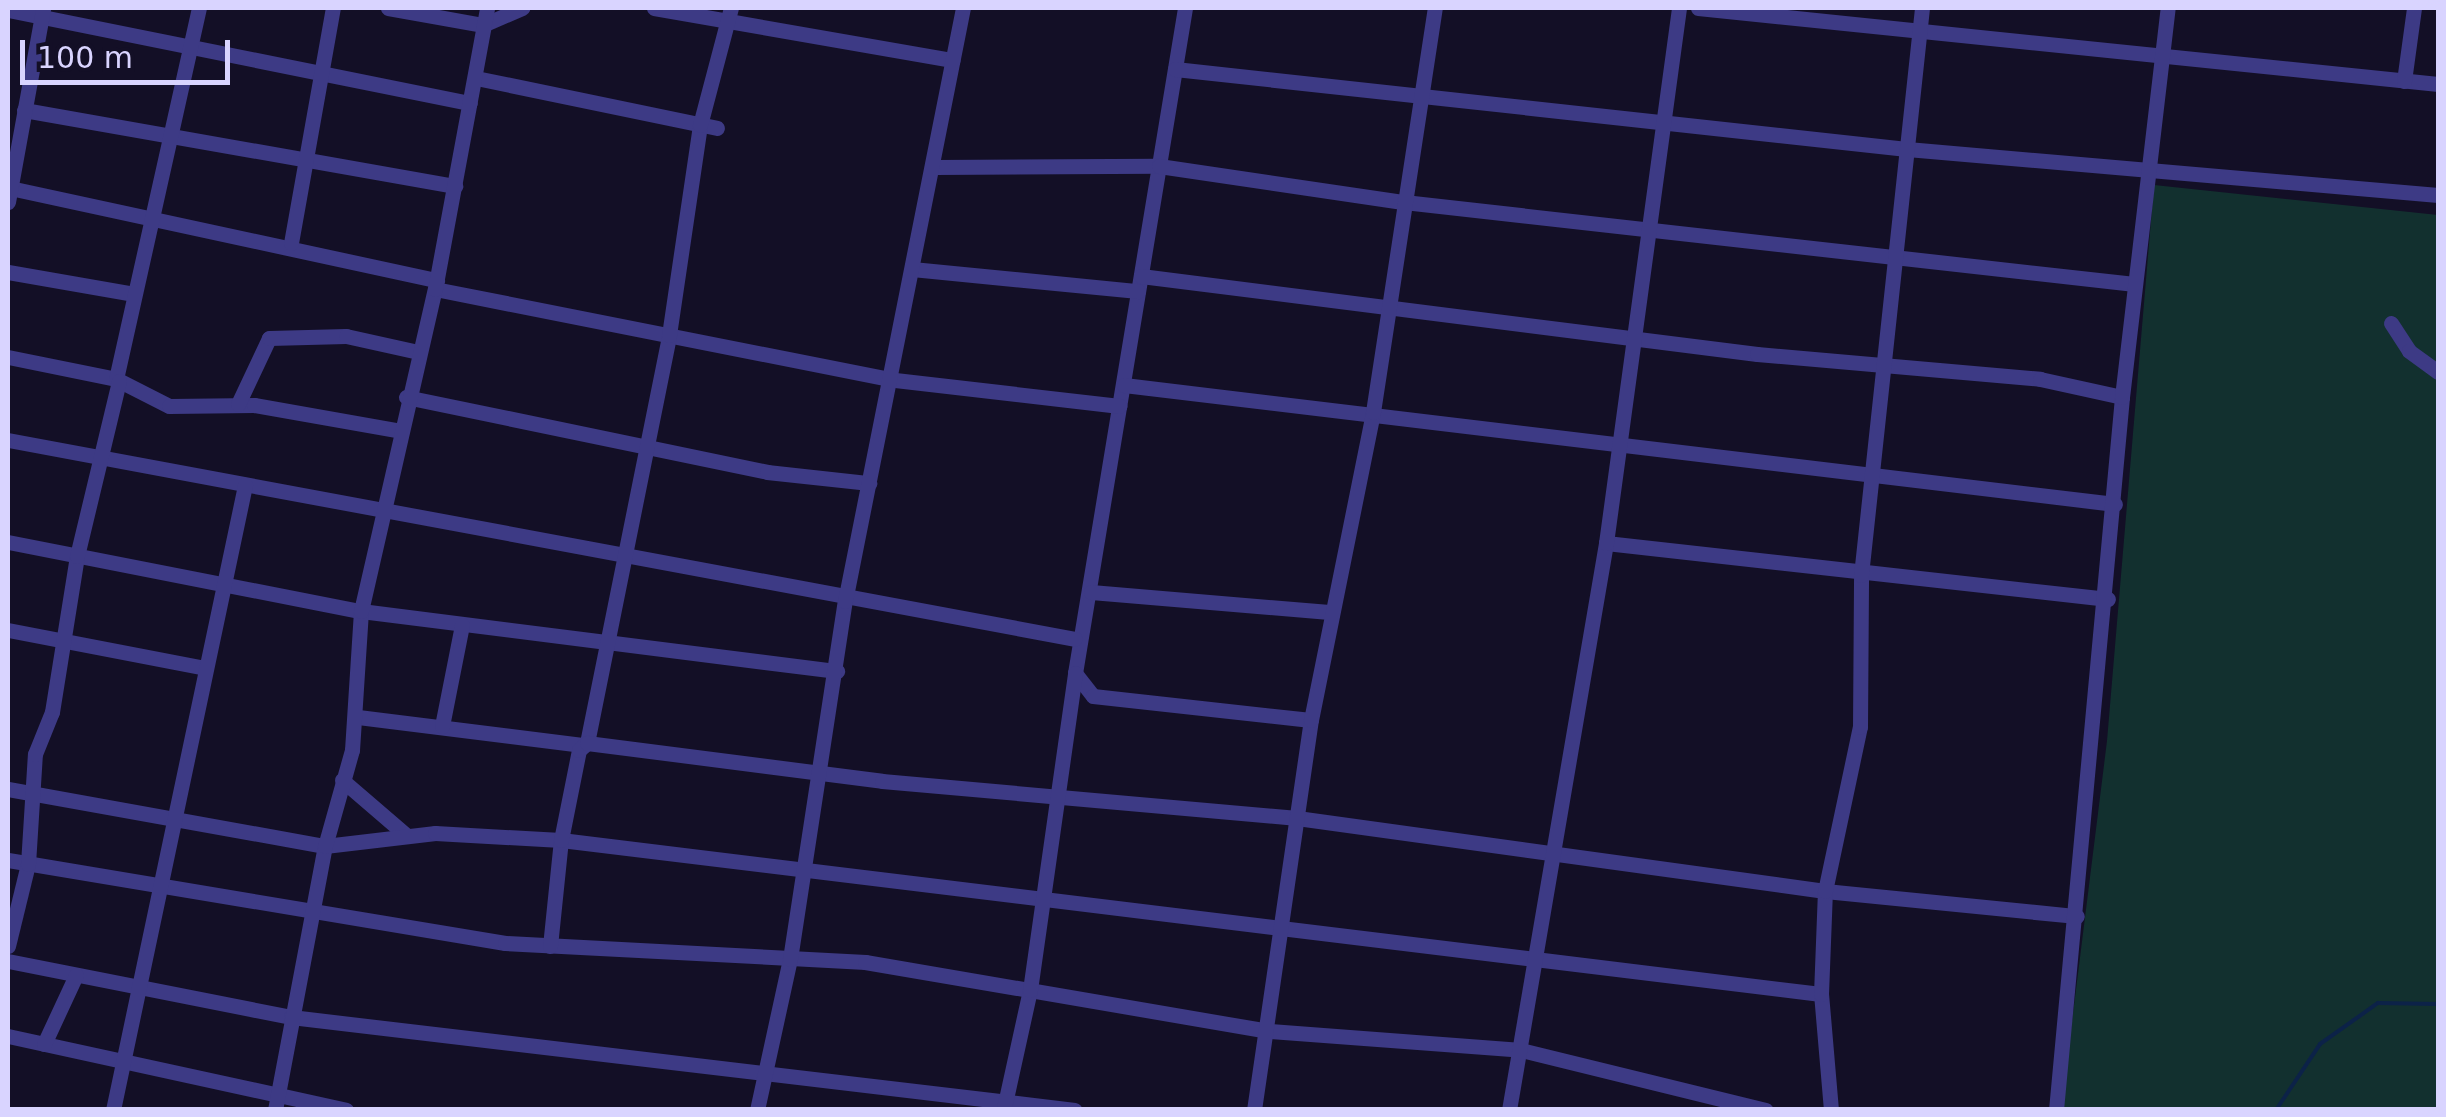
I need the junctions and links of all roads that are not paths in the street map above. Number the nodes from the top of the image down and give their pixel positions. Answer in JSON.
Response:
{"nodes":[{"id":1,"x":199,"y":8,"type":"edge"},
{"id":2,"x":333,"y":8,"type":"edge"},
{"id":3,"x":388,"y":8,"type":"edge"},
{"id":4,"x":487,"y":8,"type":"edge"},
{"id":5,"x":522,"y":8,"type":"edge"},
{"id":6,"x":654,"y":8,"type":"edge"},
{"id":7,"x":963,"y":8,"type":"edge"},
{"id":8,"x":1186,"y":8,"type":"edge"},
{"id":9,"x":1434,"y":8,"type":"edge"},
{"id":10,"x":1679,"y":8,"type":"edge"},
{"id":11,"x":1698,"y":8,"type":"edge"},
{"id":12,"x":1922,"y":8,"type":"edge"},
{"id":13,"x":2168,"y":8,"type":"edge"},
{"id":14,"x":2414,"y":8,"type":"edge"},
{"id":15,"x":8,"y":10,"type":"edge"},
{"id":16,"x":43,"y":11,"type":"edge"},
{"id":17,"x":729,"y":15,"type":"edge"},
{"id":18,"x":483,"y":25,"type":"junction"},
{"id":19,"x":1918,"y":30,"type":"junction"},
{"id":20,"x":191,"y":50,"type":"junction"},
{"id":21,"x":2165,"y":54,"type":"junction"},
{"id":22,"x":953,"y":60,"type":"junction"},
{"id":23,"x":1175,"y":70,"type":"junction"},
{"id":24,"x":320,"y":76,"type":"junction"},
{"id":25,"x":476,"y":78,"type":"junction"},
{"id":26,"x":2404,"y":81,"type":"junction"},
{"id":27,"x":2438,"y":84,"type":"edge"},
{"id":28,"x":1423,"y":94,"type":"junction"},
{"id":29,"x":470,"y":103,"type":"junction"},
{"id":30,"x":24,"y":110,"type":"junction"},
{"id":31,"x":1664,"y":121,"type":"junction"},
{"id":32,"x":700,"y":124,"type":"junction"},
{"id":33,"x":717,"y":128,"type":"dead end"},
{"id":34,"x":172,"y":132,"type":"junction"},
{"id":35,"x":1907,"y":149,"type":"junction"},
{"id":36,"x":306,"y":158,"type":"junction"},
{"id":37,"x":1159,"y":166,"type":"junction"},
{"id":38,"x":935,"y":167,"type":"junction"},
{"id":39,"x":2148,"y":168,"type":"junction"},
{"id":40,"x":455,"y":186,"type":"junction"},
{"id":41,"x":9,"y":195,"type":"edge"},
{"id":42,"x":2438,"y":195,"type":"edge"},
{"id":43,"x":1404,"y":202,"type":"junction"},
{"id":44,"x":149,"y":217,"type":"junction"},
{"id":45,"x":1649,"y":227,"type":"junction"},
{"id":46,"x":291,"y":243,"type":"junction"},
{"id":47,"x":1896,"y":261,"type":"junction"},
{"id":48,"x":912,"y":269,"type":"junction"},
{"id":49,"x":8,"y":272,"type":"edge"},
{"id":50,"x":1140,"y":283,"type":"junction"},
{"id":51,"x":2134,"y":284,"type":"junction"},
{"id":52,"x":436,"y":285,"type":"junction"},
{"id":53,"x":134,"y":294,"type":"junction"},
{"id":54,"x":1386,"y":308,"type":"junction"},
{"id":55,"x":2391,"y":323,"type":"dead end"},
{"id":56,"x":669,"y":336,"type":"junction"},
{"id":57,"x":1634,"y":337,"type":"junction"},
{"id":58,"x":418,"y":352,"type":"junction"},
{"id":59,"x":8,"y":357,"type":"edge"},
{"id":60,"x":1886,"y":367,"type":"junction"},
{"id":61,"x":2438,"y":372,"type":"edge"},
{"id":62,"x":117,"y":380,"type":"junction"},
{"id":63,"x":895,"y":380,"type":"junction"},
{"id":64,"x":1124,"y":386,"type":"junction"},
{"id":65,"x":406,"y":397,"type":"junction"},
{"id":66,"x":2122,"y":397,"type":"junction"},
{"id":67,"x":238,"y":404,"type":"junction"},
{"id":68,"x":1120,"y":406,"type":"junction"},
{"id":69,"x":1373,"y":412,"type":"junction"},
{"id":70,"x":401,"y":431,"type":"junction"},
{"id":71,"x":8,"y":440,"type":"edge"},
{"id":72,"x":648,"y":442,"type":"junction"},
{"id":73,"x":1619,"y":446,"type":"junction"},
{"id":74,"x":99,"y":457,"type":"junction"},
{"id":75,"x":1876,"y":476,"type":"junction"},
{"id":76,"x":870,"y":483,"type":"junction"},
{"id":77,"x":245,"y":485,"type":"junction"},
{"id":78,"x":2115,"y":504,"type":"junction"},
{"id":79,"x":381,"y":510,"type":"junction"},
{"id":80,"x":8,"y":542,"type":"edge"},
{"id":81,"x":1606,"y":543,"type":"junction"},
{"id":82,"x":77,"y":556,"type":"junction"},
{"id":83,"x":622,"y":558,"type":"junction"},
{"id":84,"x":1861,"y":575,"type":"junction"},
{"id":85,"x":218,"y":586,"type":"junction"},
{"id":86,"x":1091,"y":592,"type":"junction"},
{"id":87,"x":2108,"y":598,"type":"junction"},
{"id":88,"x":845,"y":601,"type":"junction"},
{"id":89,"x":361,"y":612,"type":"junction"},
{"id":90,"x":1329,"y":612,"type":"junction"},
{"id":91,"x":462,"y":626,"type":"junction"},
{"id":92,"x":8,"y":630,"type":"edge"},
{"id":93,"x":1075,"y":639,"type":"junction"},
{"id":94,"x":610,"y":642,"type":"junction"},
{"id":95,"x":64,"y":643,"type":"junction"},
{"id":96,"x":201,"y":667,"type":"junction"},
{"id":97,"x":837,"y":671,"type":"junction"},
{"id":98,"x":1074,"y":673,"type":"junction"},
{"id":99,"x":358,"y":717,"type":"junction"},
{"id":100,"x":1312,"y":720,"type":"junction"},
{"id":101,"x":442,"y":726,"type":"junction"},
{"id":102,"x":585,"y":744,"type":"junction"},
{"id":103,"x":819,"y":770,"type":"junction"},
{"id":104,"x":342,"y":780,"type":"junction"},
{"id":105,"x":8,"y":789,"type":"edge"},
{"id":106,"x":1058,"y":793,"type":"junction"},
{"id":107,"x":32,"y":794,"type":"junction"},
{"id":108,"x":1297,"y":818,"type":"junction"},
{"id":109,"x":169,"y":821,"type":"junction"},
{"id":110,"x":406,"y":836,"type":"junction"},
{"id":111,"x":561,"y":840,"type":"junction"},
{"id":112,"x":325,"y":846,"type":"junction"},
{"id":113,"x":1554,"y":855,"type":"junction"},
{"id":114,"x":8,"y":860,"type":"edge"},
{"id":115,"x":28,"y":864,"type":"junction"},
{"id":116,"x":800,"y":870,"type":"junction"},
{"id":117,"x":163,"y":886,"type":"junction"},
{"id":118,"x":1825,"y":891,"type":"junction"},
{"id":119,"x":1043,"y":898,"type":"junction"},
{"id":120,"x":317,"y":915,"type":"junction"},
{"id":121,"x":2076,"y":916,"type":"junction"},
{"id":122,"x":1281,"y":926,"type":"junction"},
{"id":123,"x":8,"y":946,"type":"edge"},
{"id":124,"x":550,"y":946,"type":"junction"},
{"id":125,"x":1534,"y":955,"type":"junction"},
{"id":126,"x":790,"y":959,"type":"junction"},
{"id":127,"x":8,"y":961,"type":"edge"},
{"id":128,"x":76,"y":975,"type":"junction"},
{"id":129,"x":138,"y":987,"type":"junction"},
{"id":130,"x":1030,"y":990,"type":"junction"},
{"id":131,"x":1821,"y":994,"type":"junction"},
{"id":132,"x":291,"y":1016,"type":"junction"},
{"id":133,"x":1270,"y":1031,"type":"junction"},
{"id":134,"x":8,"y":1036,"type":"edge"},
{"id":135,"x":44,"y":1044,"type":"junction"},
{"id":136,"x":1522,"y":1050,"type":"junction"},
{"id":137,"x":124,"y":1060,"type":"junction"},
{"id":138,"x":765,"y":1072,"type":"junction"},
{"id":139,"x":276,"y":1102,"type":"edge"},
{"id":140,"x":1005,"y":1106,"type":"edge"},
{"id":141,"x":113,"y":1110,"type":"edge"},
{"id":142,"x":346,"y":1110,"type":"edge"},
{"id":143,"x":758,"y":1110,"type":"edge"},
{"id":144,"x":1075,"y":1110,"type":"edge"},
{"id":145,"x":1254,"y":1110,"type":"edge"},
{"id":146,"x":1509,"y":1110,"type":"edge"},
{"id":147,"x":1766,"y":1110,"type":"edge"},
{"id":148,"x":1831,"y":1110,"type":"edge"},
{"id":149,"x":2056,"y":1110,"type":"edge"}],
"edges":[{"from":1,"to":20,"type":"street"},
{"from":2,"to":24,"type":"street"},
{"from":3,"to":18,"type":"street"},
{"from":4,"to":18,"type":"street"},
{"from":5,"to":18,"type":"street"},
{"from":6,"to":17,"type":"street"},
{"from":7,"to":22,"type":"street"},
{"from":8,"to":23,"type":"street"},
{"from":9,"to":28,"type":"street"},
{"from":10,"to":31,"type":"street"},
{"from":11,"to":19,"type":"street"},
{"from":12,"to":19,"type":"street"},
{"from":13,"to":21,"type":"street"},
{"from":14,"to":26,"type":"street"},
{"from":15,"to":16,"type":"street"},
{"from":16,"to":20,"type":"street"},
{"from":16,"to":30,"type":"street"},
{"from":17,"to":22,"type":"street"},
{"from":17,"to":32,"type":"street"},
{"from":18,"to":25,"type":"street"},
{"from":19,"to":21,"type":"street"},
{"from":19,"to":35,"type":"street"},
{"from":20,"to":24,"type":"street"},
{"from":20,"to":34,"type":"street"},
{"from":21,"to":26,"type":"street"},
{"from":21,"to":39,"type":"street"},
{"from":22,"to":38,"type":"street"},
{"from":23,"to":28,"type":"street"},
{"from":23,"to":37,"type":"street"},
{"from":24,"to":29,"type":"street"},
{"from":24,"to":36,"type":"street"},
{"from":25,"to":29,"type":"street"},
{"from":25,"to":32,"type":"street"},
{"from":26,"to":27,"type":"street"},
{"from":28,"to":31,"type":"street"},
{"from":28,"to":43,"type":"street"},
{"from":29,"to":40,"type":"street"},
{"from":30,"to":34,"type":"street"},
{"from":30,"to":41,"type":"street"},
{"from":31,"to":35,"type":"street"},
{"from":31,"to":45,"type":"street"},
{"from":32,"to":33,"type":"street"},
{"from":32,"to":56,"type":"street"},
{"from":34,"to":36,"type":"street"},
{"from":34,"to":44,"type":"street"},
{"from":35,"to":39,"type":"street"},
{"from":35,"to":47,"type":"street"},
{"from":36,"to":40,"type":"street"},
{"from":36,"to":46,"type":"street"},
{"from":37,"to":38,"type":"street"},
{"from":37,"to":43,"type":"street"},
{"from":37,"to":50,"type":"street"},
{"from":38,"to":48,"type":"street"},
{"from":39,"to":42,"type":"street"},
{"from":39,"to":51,"type":"street"},
{"from":40,"to":52,"type":"street"},
{"from":41,"to":44,"type":"street"},
{"from":43,"to":45,"type":"street"},
{"from":43,"to":54,"type":"street"},
{"from":44,"to":46,"type":"street"},
{"from":44,"to":53,"type":"street"},
{"from":45,"to":47,"type":"street"},
{"from":45,"to":57,"type":"street"},
{"from":46,"to":52,"type":"street"},
{"from":47,"to":51,"type":"street"},
{"from":47,"to":60,"type":"street"},
{"from":48,"to":50,"type":"street"},
{"from":48,"to":63,"type":"street"},
{"from":49,"to":53,"type":"street"},
{"from":50,"to":54,"type":"street"},
{"from":50,"to":64,"type":"street"},
{"from":51,"to":66,"type":"street"},
{"from":52,"to":56,"type":"street"},
{"from":52,"to":58,"type":"street"},
{"from":53,"to":62,"type":"street"},
{"from":54,"to":57,"type":"street"},
{"from":54,"to":69,"type":"street"},
{"from":55,"to":61,"type":"street"},
{"from":56,"to":63,"type":"street"},
{"from":56,"to":72,"type":"street"},
{"from":57,"to":60,"type":"street"},
{"from":57,"to":73,"type":"street"},
{"from":58,"to":65,"type":"street"},
{"from":58,"to":67,"type":"street"},
{"from":59,"to":62,"type":"street"},
{"from":60,"to":66,"type":"street"},
{"from":60,"to":75,"type":"street"},
{"from":62,"to":67,"type":"street"},
{"from":62,"to":74,"type":"street"},
{"from":63,"to":68,"type":"street"},
{"from":63,"to":76,"type":"street"},
{"from":64,"to":68,"type":"street"},
{"from":64,"to":69,"type":"street"},
{"from":65,"to":70,"type":"street"},
{"from":65,"to":72,"type":"street"},
{"from":66,"to":78,"type":"street"},
{"from":67,"to":70,"type":"street"},
{"from":68,"to":86,"type":"street"},
{"from":69,"to":73,"type":"street"},
{"from":69,"to":90,"type":"street"},
{"from":70,"to":79,"type":"street"},
{"from":71,"to":74,"type":"street"},
{"from":72,"to":76,"type":"street"},
{"from":72,"to":83,"type":"street"},
{"from":73,"to":75,"type":"street"},
{"from":73,"to":81,"type":"street"},
{"from":74,"to":77,"type":"street"},
{"from":74,"to":82,"type":"street"},
{"from":75,"to":78,"type":"street"},
{"from":75,"to":84,"type":"street"},
{"from":76,"to":88,"type":"street"},
{"from":77,"to":79,"type":"street"},
{"from":77,"to":85,"type":"street"},
{"from":78,"to":87,"type":"street"},
{"from":79,"to":83,"type":"street"},
{"from":79,"to":89,"type":"street"},
{"from":80,"to":82,"type":"street"},
{"from":81,"to":84,"type":"street"},
{"from":81,"to":113,"type":"street"},
{"from":82,"to":85,"type":"street"},
{"from":82,"to":95,"type":"street"},
{"from":83,"to":88,"type":"street"},
{"from":83,"to":94,"type":"street"},
{"from":84,"to":87,"type":"street"},
{"from":84,"to":118,"type":"street"},
{"from":85,"to":89,"type":"street"},
{"from":85,"to":96,"type":"street"},
{"from":86,"to":90,"type":"street"},
{"from":86,"to":93,"type":"street"},
{"from":87,"to":121,"type":"street"},
{"from":88,"to":93,"type":"street"},
{"from":88,"to":97,"type":"street"},
{"from":89,"to":91,"type":"street"},
{"from":89,"to":99,"type":"street"},
{"from":90,"to":100,"type":"street"},
{"from":91,"to":94,"type":"street"},
{"from":91,"to":101,"type":"street"},
{"from":92,"to":95,"type":"street"},
{"from":93,"to":98,"type":"street"},
{"from":94,"to":97,"type":"street"},
{"from":94,"to":102,"type":"street"},
{"from":95,"to":96,"type":"street"},
{"from":95,"to":107,"type":"street"},
{"from":96,"to":109,"type":"street"},
{"from":97,"to":103,"type":"street"},
{"from":98,"to":100,"type":"street"},
{"from":98,"to":106,"type":"street"},
{"from":99,"to":101,"type":"street"},
{"from":99,"to":104,"type":"street"},
{"from":100,"to":108,"type":"street"},
{"from":101,"to":102,"type":"street"},
{"from":102,"to":103,"type":"street"},
{"from":102,"to":111,"type":"street"},
{"from":103,"to":106,"type":"street"},
{"from":103,"to":116,"type":"street"},
{"from":104,"to":110,"type":"street"},
{"from":104,"to":112,"type":"street"},
{"from":105,"to":107,"type":"street"},
{"from":106,"to":108,"type":"street"},
{"from":106,"to":119,"type":"street"},
{"from":107,"to":109,"type":"street"},
{"from":107,"to":115,"type":"street"},
{"from":108,"to":113,"type":"street"},
{"from":108,"to":122,"type":"street"},
{"from":109,"to":112,"type":"street"},
{"from":109,"to":117,"type":"street"},
{"from":110,"to":111,"type":"street"},
{"from":110,"to":112,"type":"street"},
{"from":111,"to":116,"type":"street"},
{"from":111,"to":124,"type":"street"},
{"from":112,"to":120,"type":"street"},
{"from":113,"to":118,"type":"street"},
{"from":113,"to":125,"type":"street"},
{"from":114,"to":115,"type":"street"},
{"from":115,"to":117,"type":"street"},
{"from":115,"to":123,"type":"street"},
{"from":116,"to":119,"type":"street"},
{"from":116,"to":126,"type":"street"},
{"from":117,"to":120,"type":"street"},
{"from":117,"to":129,"type":"street"},
{"from":118,"to":121,"type":"street"},
{"from":118,"to":131,"type":"street"},
{"from":119,"to":122,"type":"street"},
{"from":119,"to":130,"type":"street"},
{"from":120,"to":124,"type":"street"},
{"from":120,"to":132,"type":"street"},
{"from":121,"to":149,"type":"street"},
{"from":122,"to":125,"type":"street"},
{"from":122,"to":133,"type":"street"},
{"from":124,"to":126,"type":"street"},
{"from":125,"to":131,"type":"street"},
{"from":125,"to":136,"type":"street"},
{"from":126,"to":130,"type":"street"},
{"from":126,"to":138,"type":"street"},
{"from":127,"to":128,"type":"street"},
{"from":128,"to":129,"type":"street"},
{"from":128,"to":135,"type":"street"},
{"from":129,"to":132,"type":"street"},
{"from":129,"to":137,"type":"street"},
{"from":130,"to":133,"type":"street"},
{"from":130,"to":140,"type":"street"},
{"from":131,"to":148,"type":"street"},
{"from":132,"to":138,"type":"street"},
{"from":132,"to":139,"type":"street"},
{"from":133,"to":136,"type":"street"},
{"from":133,"to":145,"type":"street"},
{"from":134,"to":135,"type":"street"},
{"from":135,"to":137,"type":"street"},
{"from":136,"to":146,"type":"street"},
{"from":136,"to":147,"type":"street"},
{"from":137,"to":139,"type":"street"},
{"from":137,"to":141,"type":"street"},
{"from":138,"to":140,"type":"street"},
{"from":138,"to":143,"type":"street"},
{"from":139,"to":142,"type":"street"},
{"from":140,"to":144,"type":"street"}]}
